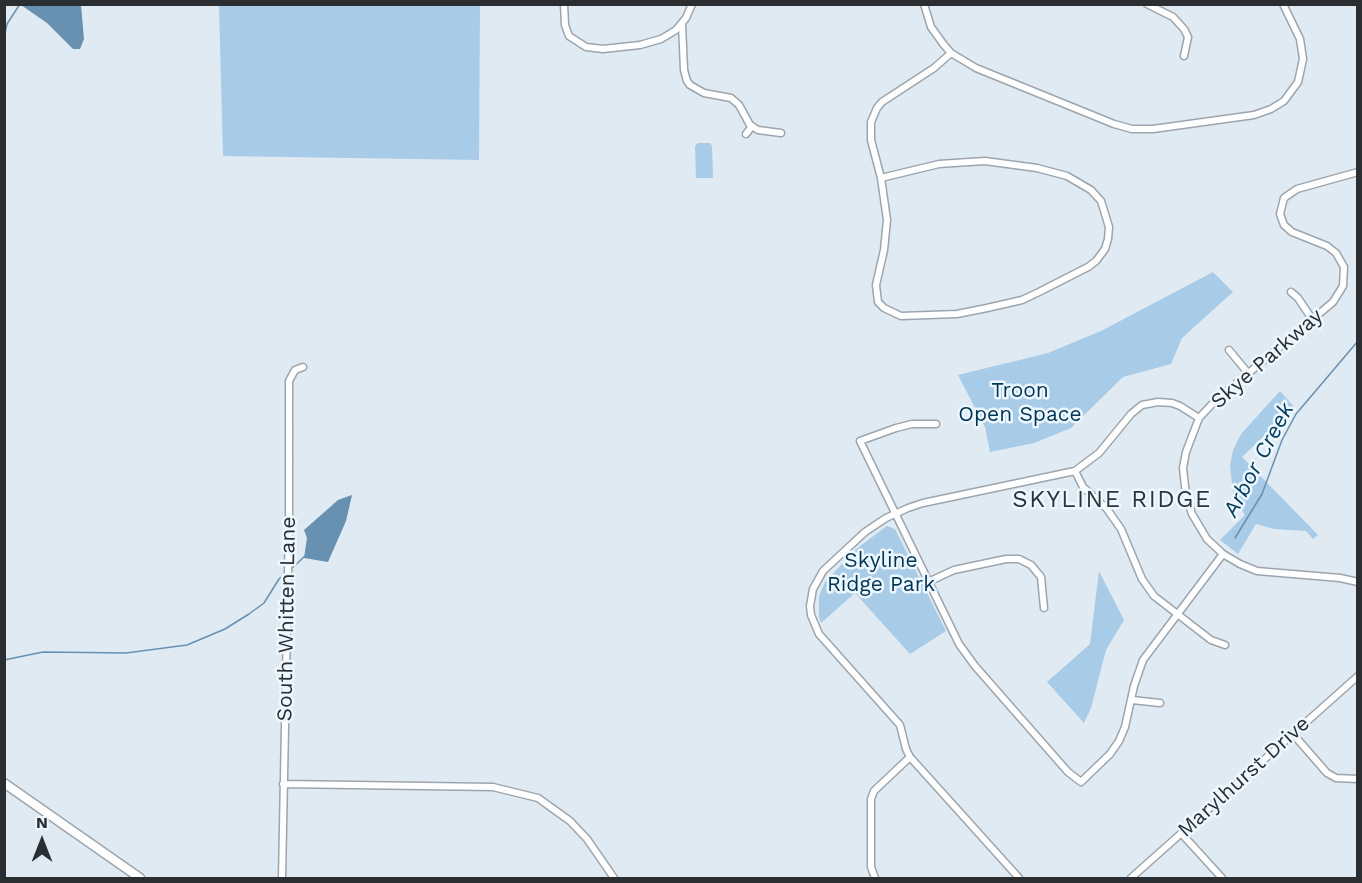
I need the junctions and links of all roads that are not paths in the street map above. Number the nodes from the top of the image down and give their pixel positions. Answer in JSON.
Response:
{"nodes":[{"id":1,"x":564,"y":4,"type":"edge"},
{"id":2,"x":692,"y":4,"type":"edge"},
{"id":3,"x":924,"y":4,"type":"edge"},
{"id":4,"x":1146,"y":4,"type":"edge"},
{"id":5,"x":1283,"y":4,"type":"edge"},
{"id":6,"x":682,"y":24,"type":"junction"},
{"id":7,"x":951,"y":52,"type":"junction"},
{"id":8,"x":1184,"y":56,"type":"dead end"},
{"id":9,"x":752,"y":126,"type":"junction"},
{"id":10,"x":781,"y":133,"type":"dead end"},
{"id":11,"x":746,"y":134,"type":"dead end"},
{"id":12,"x":1358,"y":172,"type":"edge"},
{"id":13,"x":881,"y":178,"type":"junction"},
{"id":14,"x":1291,"y":292,"type":"dead end"},
{"id":15,"x":1312,"y":319,"type":"junction"},
{"id":16,"x":1229,"y":350,"type":"dead end"},
{"id":17,"x":303,"y":367,"type":"dead end"},
{"id":18,"x":1248,"y":373,"type":"junction"},
{"id":19,"x":1199,"y":418,"type":"junction"},
{"id":20,"x":936,"y":424,"type":"dead end"},
{"id":21,"x":1075,"y":471,"type":"junction"},
{"id":22,"x":894,"y":514,"type":"junction"},
{"id":23,"x":1223,"y":554,"type":"junction"},
{"id":24,"x":1357,"y":580,"type":"edge"},
{"id":25,"x":928,"y":582,"type":"junction"},
{"id":26,"x":1044,"y":608,"type":"dead end"},
{"id":27,"x":1177,"y":615,"type":"junction"},
{"id":28,"x":1225,"y":645,"type":"dead end"},
{"id":29,"x":1358,"y":676,"type":"edge"},
{"id":30,"x":1132,"y":700,"type":"junction"},
{"id":31,"x":1160,"y":703,"type":"dead end"},
{"id":32,"x":1293,"y":734,"type":"junction"},
{"id":33,"x":910,"y":757,"type":"junction"},
{"id":34,"x":1358,"y":779,"type":"edge"},
{"id":35,"x":4,"y":783,"type":"edge"},
{"id":36,"x":283,"y":784,"type":"junction"},
{"id":37,"x":1181,"y":833,"type":"junction"},
{"id":38,"x":1013,"y":872,"type":"junction"},
{"id":39,"x":140,"y":879,"type":"edge"},
{"id":40,"x":282,"y":879,"type":"edge"},
{"id":41,"x":614,"y":879,"type":"edge"},
{"id":42,"x":875,"y":879,"type":"edge"},
{"id":43,"x":1005,"y":879,"type":"edge"},
{"id":44,"x":1019,"y":879,"type":"edge"},
{"id":45,"x":1131,"y":879,"type":"edge"},
{"id":46,"x":1222,"y":879,"type":"edge"}],
"edges":[{"from":1,"to":6,"type":"street"},
{"from":2,"to":6,"type":"street"},
{"from":3,"to":7,"type":"street"},
{"from":4,"to":8,"type":"street"},
{"from":5,"to":7,"type":"street"},
{"from":6,"to":9,"type":"street"},
{"from":7,"to":13,"type":"street"},
{"from":9,"to":10,"type":"street"},
{"from":9,"to":11,"type":"street"},
{"from":12,"to":15,"type":"street","name":"Skye Parkway"},
{"from":13,"to":13,"type":"street"},
{"from":14,"to":15,"type":"street"},
{"from":15,"to":18,"type":"street","name":"Skye Parkway"},
{"from":16,"to":18,"type":"street"},
{"from":17,"to":36,"type":"street","name":"South Whitten Lane"},
{"from":18,"to":19,"type":"street","name":"Skye Parkway"},
{"from":19,"to":21,"type":"street"},
{"from":19,"to":23,"type":"street","name":"Skye Parkway"},
{"from":20,"to":22,"type":"street"},
{"from":21,"to":22,"type":"street"},
{"from":21,"to":27,"type":"street"},
{"from":22,"to":25,"type":"street"},
{"from":22,"to":33,"type":"street"},
{"from":23,"to":24,"type":"street","name":"Skye Parkway"},
{"from":23,"to":27,"type":"street"},
{"from":25,"to":26,"type":"street"},
{"from":25,"to":30,"type":"street"},
{"from":27,"to":28,"type":"street"},
{"from":27,"to":30,"type":"street"},
{"from":29,"to":32,"type":"street","name":"Marylhurst Drive"},
{"from":30,"to":31,"type":"street"},
{"from":32,"to":34,"type":"street"},
{"from":32,"to":37,"type":"street","name":"Marylhurst Drive"},
{"from":33,"to":38,"type":"street"},
{"from":33,"to":42,"type":"street"},
{"from":35,"to":39,"type":"main road"},
{"from":36,"to":40,"type":"street","name":"South Whitten Lane"},
{"from":36,"to":41,"type":"street"},
{"from":37,"to":45,"type":"street","name":"Marylhurst Drive"},
{"from":37,"to":46,"type":"street"},
{"from":38,"to":43,"type":"street"},
{"from":38,"to":44,"type":"street"}]}
